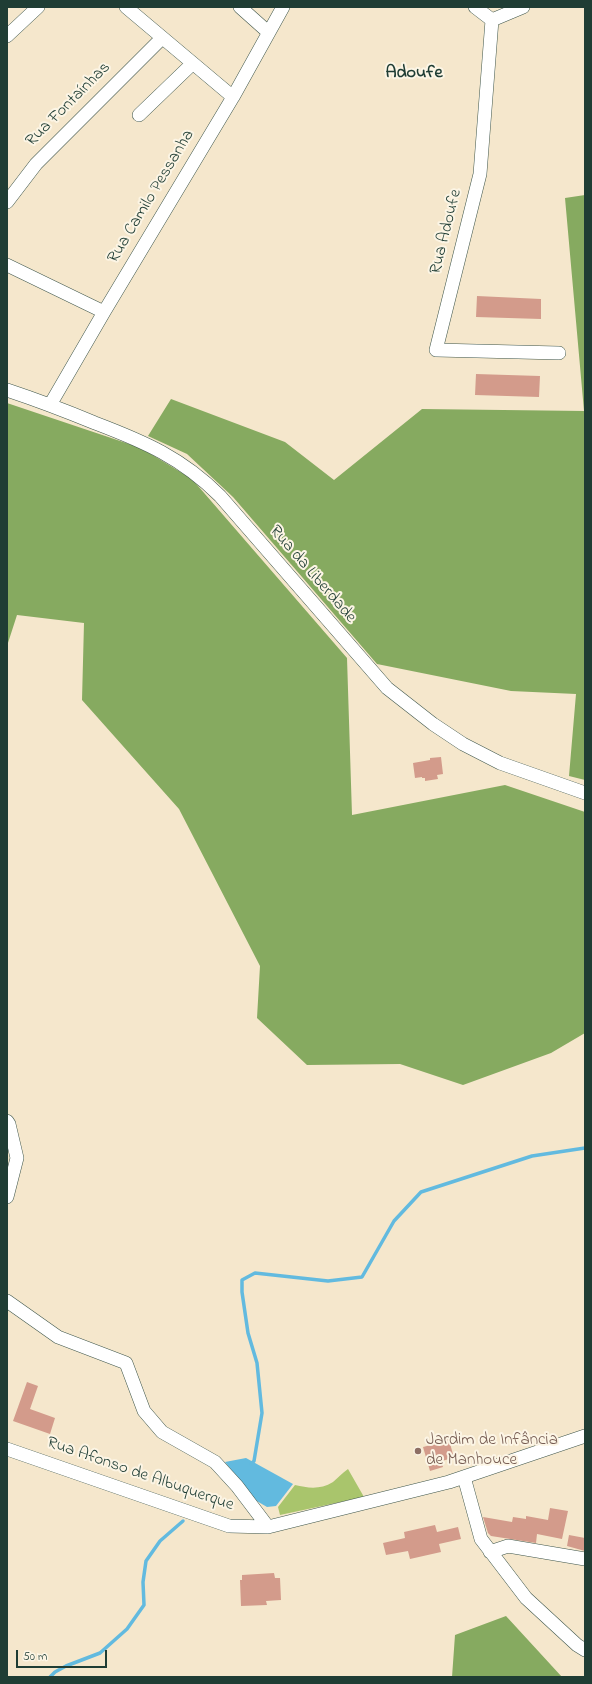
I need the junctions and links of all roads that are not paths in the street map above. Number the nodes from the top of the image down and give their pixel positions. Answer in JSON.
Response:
{"nodes":[{"id":1,"x":38,"y":7,"type":"edge"},
{"id":2,"x":126,"y":7,"type":"edge"},
{"id":3,"x":240,"y":7,"type":"edge"},
{"id":4,"x":283,"y":7,"type":"edge"},
{"id":5,"x":475,"y":7,"type":"edge"},
{"id":6,"x":523,"y":7,"type":"edge"},
{"id":7,"x":492,"y":20,"type":"junction"},
{"id":8,"x":268,"y":32,"type":"junction"},
{"id":9,"x":7,"y":36,"type":"edge"},
{"id":10,"x":162,"y":38,"type":"junction"},
{"id":11,"x":192,"y":64,"type":"junction"},
{"id":12,"x":233,"y":97,"type":"junction"},
{"id":13,"x":139,"y":115,"type":"dead end"},
{"id":14,"x":7,"y":202,"type":"edge"},
{"id":15,"x":7,"y":265,"type":"edge"},
{"id":16,"x":104,"y":312,"type":"junction"},
{"id":17,"x":559,"y":352,"type":"dead end"},
{"id":18,"x":7,"y":390,"type":"edge"},
{"id":19,"x":50,"y":405,"type":"junction"},
{"id":20,"x":585,"y":793,"type":"edge"},
{"id":21,"x":7,"y":1121,"type":"edge"},
{"id":22,"x":7,"y":1197,"type":"edge"},
{"id":23,"x":7,"y":1301,"type":"edge"},
{"id":24,"x":585,"y":1436,"type":"edge"},
{"id":25,"x":7,"y":1449,"type":"edge"},
{"id":26,"x":464,"y":1477,"type":"junction"},
{"id":27,"x":268,"y":1527,"type":"junction"},
{"id":28,"x":490,"y":1552,"type":"junction"},
{"id":29,"x":585,"y":1559,"type":"edge"},
{"id":30,"x":585,"y":1650,"type":"edge"}],
"edges":[{"from":1,"to":9,"type":"street"},
{"from":2,"to":10,"type":"street"},
{"from":3,"to":8,"type":"street"},
{"from":4,"to":8,"type":"street","name":"Rua Camilo Pessanha"},
{"from":5,"to":7,"type":"street"},
{"from":6,"to":7,"type":"street"},
{"from":7,"to":17,"type":"street","name":"Rua Adoufe"},
{"from":8,"to":12,"type":"street","name":"Rua Camilo Pessanha"},
{"from":10,"to":11,"type":"street"},
{"from":10,"to":14,"type":"street","name":"Rua Fontaínhas"},
{"from":11,"to":12,"type":"street"},
{"from":11,"to":13,"type":"street"},
{"from":12,"to":16,"type":"street","name":"Rua Camilo Pessanha"},
{"from":15,"to":16,"type":"street"},
{"from":16,"to":19,"type":"street","name":"Rua Camilo Pessanha"},
{"from":18,"to":19,"type":"street","name":"Rua da Liberdade"},
{"from":19,"to":20,"type":"street","name":"Rua da Liberdade"},
{"from":21,"to":22,"type":"street"},
{"from":23,"to":27,"type":"street"},
{"from":24,"to":26,"type":"street","name":"Rua Afonso de Albuquerque"},
{"from":25,"to":27,"type":"street","name":"Rua Afonso de Albuquerque"},
{"from":26,"to":27,"type":"street","name":"Rua Afonso de Albuquerque"},
{"from":26,"to":28,"type":"street"},
{"from":28,"to":29,"type":"street"},
{"from":28,"to":30,"type":"street"}]}
